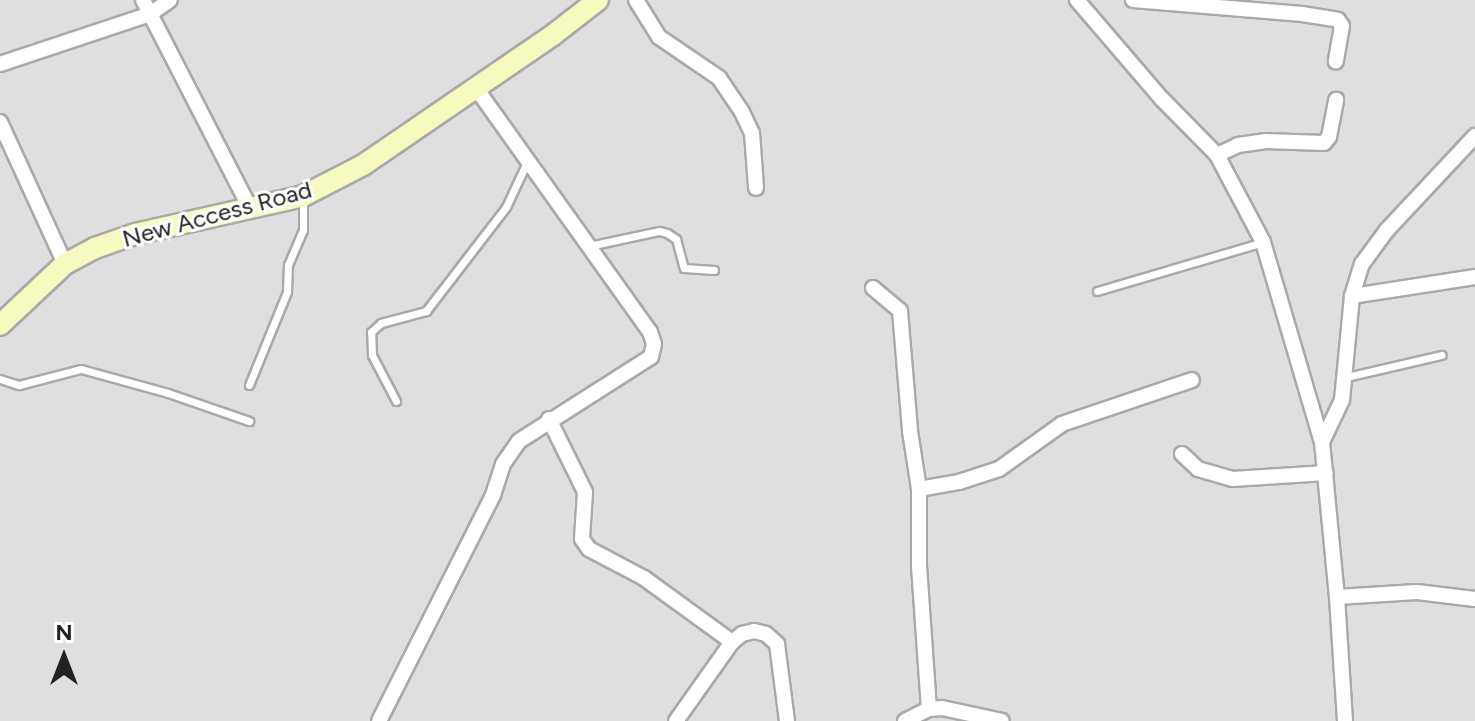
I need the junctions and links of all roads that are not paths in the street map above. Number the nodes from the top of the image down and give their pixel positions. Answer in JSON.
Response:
{"nodes":[{"id":1,"x":143,"y":0,"type":"edge"},
{"id":2,"x":170,"y":0,"type":"edge"},
{"id":3,"x":598,"y":0,"type":"edge"},
{"id":4,"x":636,"y":0,"type":"edge"},
{"id":5,"x":1133,"y":0,"type":"edge"},
{"id":6,"x":1085,"y":3,"type":"edge"},
{"id":7,"x":150,"y":14,"type":"junction"},
{"id":8,"x":1336,"y":61,"type":"dead end"},
{"id":9,"x":0,"y":64,"type":"edge"},
{"id":10,"x":475,"y":87,"type":"junction"},
{"id":11,"x":1336,"y":100,"type":"dead end"},
{"id":12,"x":0,"y":122,"type":"edge"},
{"id":13,"x":1475,"y":136,"type":"edge"},
{"id":14,"x":1217,"y":155,"type":"junction"},
{"id":15,"x":527,"y":160,"type":"junction"},
{"id":16,"x":756,"y":188,"type":"dead end"},
{"id":17,"x":303,"y":196,"type":"junction"},
{"id":18,"x":251,"y":210,"type":"junction"},
{"id":19,"x":1263,"y":242,"type":"junction"},
{"id":20,"x":589,"y":246,"type":"junction"},
{"id":21,"x":65,"y":264,"type":"junction"},
{"id":22,"x":714,"y":270,"type":"dead end"},
{"id":23,"x":1475,"y":277,"type":"edge"},
{"id":24,"x":873,"y":288,"type":"dead end"},
{"id":25,"x":1097,"y":291,"type":"dead end"},
{"id":26,"x":1352,"y":296,"type":"junction"},
{"id":27,"x":0,"y":325,"type":"edge"},
{"id":28,"x":1441,"y":355,"type":"dead end"},
{"id":29,"x":1346,"y":377,"type":"junction"},
{"id":30,"x":0,"y":379,"type":"edge"},
{"id":31,"x":1192,"y":380,"type":"dead end"},
{"id":32,"x":249,"y":385,"type":"dead end"},
{"id":33,"x":396,"y":401,"type":"dead end"},
{"id":34,"x":549,"y":419,"type":"junction"},
{"id":35,"x":249,"y":421,"type":"dead end"},
{"id":36,"x":1322,"y":442,"type":"junction"},
{"id":37,"x":1182,"y":454,"type":"dead end"},
{"id":38,"x":1326,"y":473,"type":"junction"},
{"id":39,"x":919,"y":489,"type":"junction"},
{"id":40,"x":1337,"y":597,"type":"junction"},
{"id":41,"x":1475,"y":599,"type":"edge"},
{"id":42,"x":732,"y":642,"type":"junction"},
{"id":43,"x":929,"y":709,"type":"junction"},
{"id":44,"x":379,"y":721,"type":"edge"},
{"id":45,"x":676,"y":721,"type":"edge"},
{"id":46,"x":787,"y":721,"type":"edge"},
{"id":47,"x":905,"y":721,"type":"edge"},
{"id":48,"x":1002,"y":721,"type":"edge"},
{"id":49,"x":1345,"y":721,"type":"edge"}],
"edges":[{"from":1,"to":7,"type":"street"},
{"from":2,"to":7,"type":"street"},
{"from":3,"to":10,"type":"main road","name":"New Access Road"},
{"from":4,"to":16,"type":"street"},
{"from":5,"to":8,"type":"street"},
{"from":6,"to":14,"type":"street"},
{"from":7,"to":9,"type":"street"},
{"from":7,"to":18,"type":"street"},
{"from":10,"to":15,"type":"street"},
{"from":10,"to":17,"type":"main road","name":"New Access Road"},
{"from":11,"to":14,"type":"street"},
{"from":12,"to":21,"type":"street"},
{"from":13,"to":26,"type":"street"},
{"from":14,"to":19,"type":"street"},
{"from":15,"to":20,"type":"street"},
{"from":15,"to":33,"type":"lane"},
{"from":17,"to":18,"type":"main road","name":"New Access Road"},
{"from":17,"to":32,"type":"lane"},
{"from":18,"to":21,"type":"main road","name":"New Access Road"},
{"from":19,"to":25,"type":"lane"},
{"from":19,"to":36,"type":"street"},
{"from":20,"to":22,"type":"lane"},
{"from":20,"to":34,"type":"street"},
{"from":21,"to":27,"type":"main road","name":"New Access Road"},
{"from":23,"to":26,"type":"street"},
{"from":24,"to":39,"type":"street"},
{"from":26,"to":29,"type":"street"},
{"from":28,"to":29,"type":"lane"},
{"from":29,"to":36,"type":"street"},
{"from":30,"to":35,"type":"lane"},
{"from":31,"to":39,"type":"street"},
{"from":34,"to":42,"type":"street"},
{"from":34,"to":44,"type":"street"},
{"from":36,"to":38,"type":"street"},
{"from":37,"to":38,"type":"street"},
{"from":38,"to":40,"type":"street"},
{"from":39,"to":43,"type":"street"},
{"from":40,"to":41,"type":"street"},
{"from":40,"to":49,"type":"street"},
{"from":42,"to":45,"type":"street"},
{"from":42,"to":46,"type":"street"},
{"from":43,"to":47,"type":"street"},
{"from":43,"to":48,"type":"street"}]}
